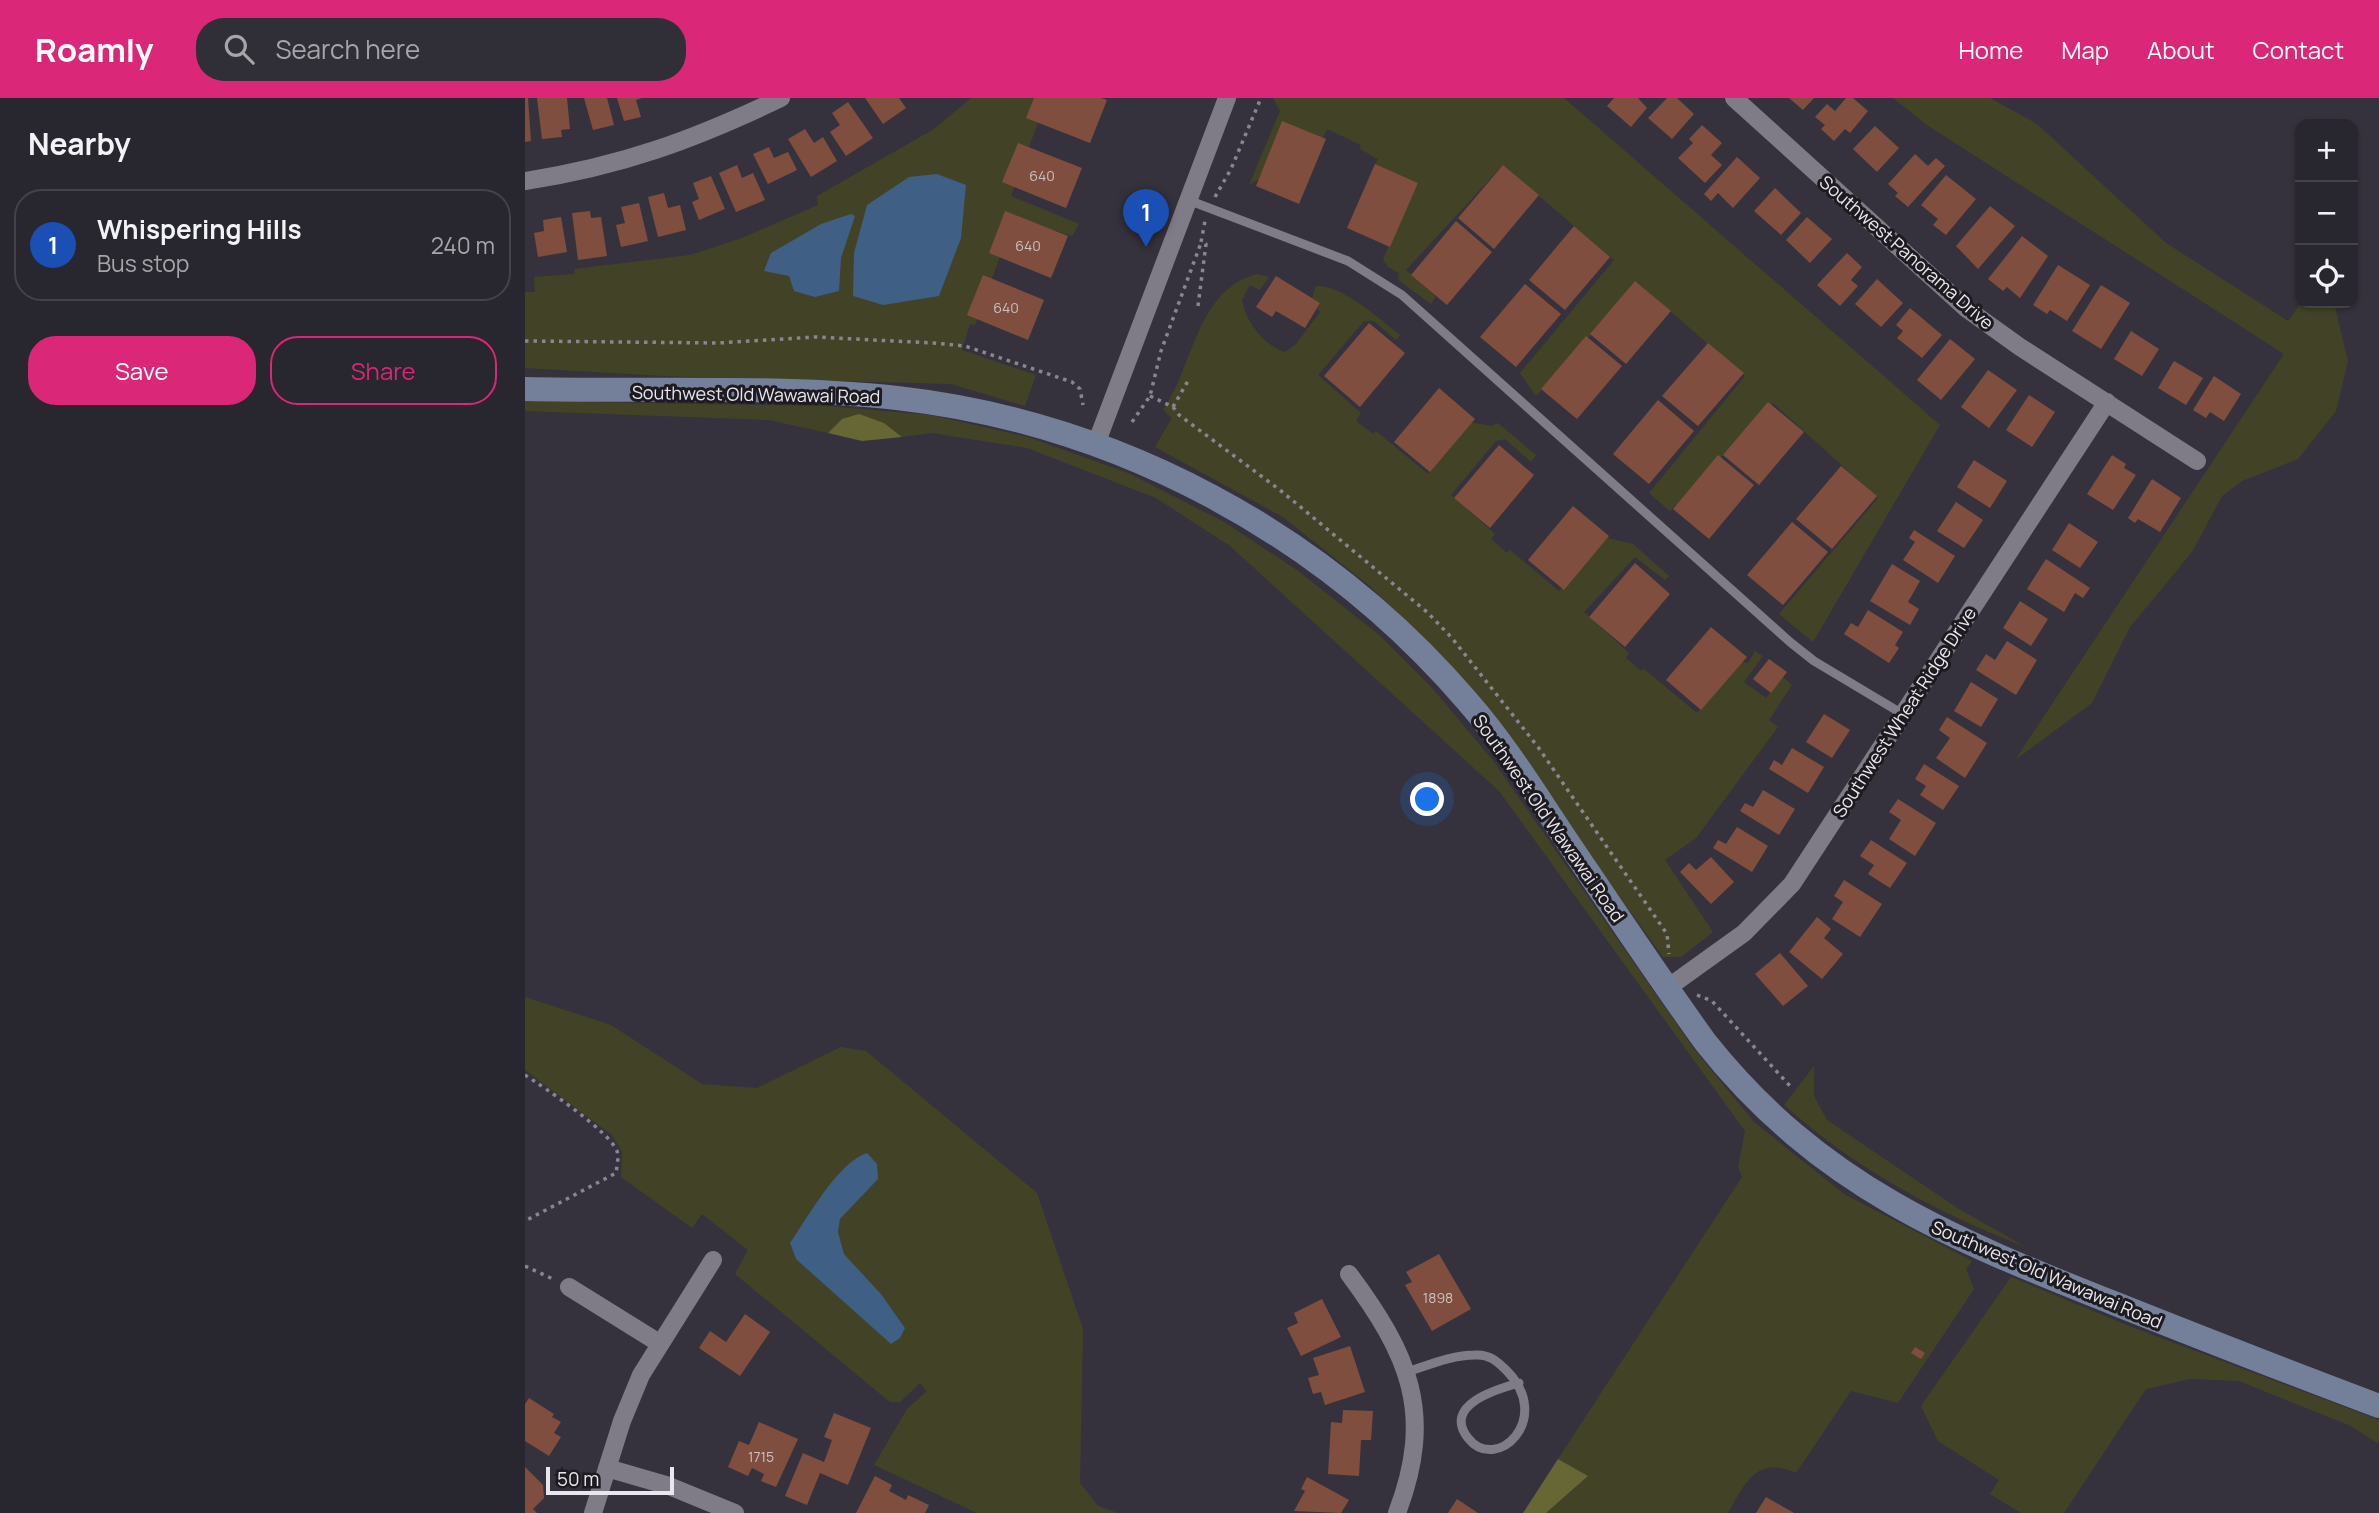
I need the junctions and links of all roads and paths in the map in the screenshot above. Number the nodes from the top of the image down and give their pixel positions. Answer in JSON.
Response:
{"nodes":[{"id":1,"x":781,"y":98,"type":"edge"},
{"id":2,"x":1227,"y":98,"type":"edge"},
{"id":3,"x":1261,"y":98,"type":"edge"},
{"id":4,"x":1734,"y":98,"type":"edge"},
{"id":5,"x":525,"y":181,"type":"edge"},
{"id":6,"x":1188,"y":200,"type":"junction"},
{"id":7,"x":1209,"y":208,"type":"junction"},
{"id":8,"x":1201,"y":242,"type":"junction"},
{"id":9,"x":1198,"y":306,"type":"dead end"},
{"id":10,"x":525,"y":341,"type":"edge"},
{"id":11,"x":1189,"y":379,"type":"dead end"},
{"id":12,"x":525,"y":389,"type":"edge"},
{"id":13,"x":2107,"y":402,"type":"junction"},
{"id":14,"x":1083,"y":405,"type":"dead end"},
{"id":15,"x":1173,"y":407,"type":"dead end"},
{"id":16,"x":1132,"y":422,"type":"dead end"},
{"id":17,"x":1096,"y":444,"type":"junction"},
{"id":18,"x":2197,"y":461,"type":"dead end"},
{"id":19,"x":1902,"y":713,"type":"junction"},
{"id":20,"x":1667,"y":989,"type":"junction"},
{"id":21,"x":1693,"y":994,"type":"dead end"},
{"id":22,"x":525,"y":1075,"type":"edge"},
{"id":23,"x":1790,"y":1086,"type":"dead end"},
{"id":24,"x":525,"y":1221,"type":"edge"},
{"id":25,"x":713,"y":1260,"type":"dead end"},
{"id":26,"x":525,"y":1266,"type":"edge"},
{"id":27,"x":1349,"y":1274,"type":"dead end"},
{"id":28,"x":569,"y":1287,"type":"joint"},
{"id":29,"x":659,"y":1343,"type":"junction"},
{"id":30,"x":1407,"y":1372,"type":"junction"},
{"id":31,"x":1519,"y":1383,"type":"junction"},
{"id":32,"x":2379,"y":1406,"type":"edge"},
{"id":33,"x":607,"y":1468,"type":"junction"},
{"id":34,"x":593,"y":1513,"type":"edge"},
{"id":35,"x":735,"y":1513,"type":"edge"},
{"id":36,"x":1397,"y":1513,"type":"edge"}],
"edges":[{"from":1,"to":5,"type":"street"},
{"from":2,"to":6,"type":"street"},
{"from":3,"to":7,"type":"path"},
{"from":4,"to":13,"type":"street","name":"Southwest Panorama Drive"},
{"from":6,"to":7,"type":"lane"},
{"from":6,"to":17,"type":"street"},
{"from":7,"to":8,"type":"path"},
{"from":7,"to":19,"type":"lane"},
{"from":8,"to":9,"type":"path"},
{"from":8,"to":16,"type":"path"},
{"from":10,"to":14,"type":"path"},
{"from":11,"to":15,"type":"path"},
{"from":12,"to":17,"type":"main road","name":"Southwest Old Wawawai Road"},
{"from":13,"to":18,"type":"street","name":"Southwest Panorama Drive"},
{"from":13,"to":19,"type":"street","name":"Southwest Wheat Ridge Drive"},
{"from":17,"to":20,"type":"main road","name":"Southwest Old Wawawai Road"},
{"from":19,"to":20,"type":"street","name":"Southwest Wheat Ridge Drive"},
{"from":20,"to":32,"type":"main road","name":"Southwest Old Wawawai Road"},
{"from":21,"to":23,"type":"path"},
{"from":22,"to":24,"type":"path"},
{"from":25,"to":29,"type":"street"},
{"from":26,"to":28,"type":"path"},
{"from":27,"to":30,"type":"street"},
{"from":28,"to":29,"type":"street"},
{"from":29,"to":33,"type":"street"},
{"from":30,"to":31,"type":"lane"},
{"from":30,"to":36,"type":"street"},
{"from":31,"to":31,"type":"lane"},
{"from":33,"to":34,"type":"street"},
{"from":33,"to":35,"type":"street"}]}
